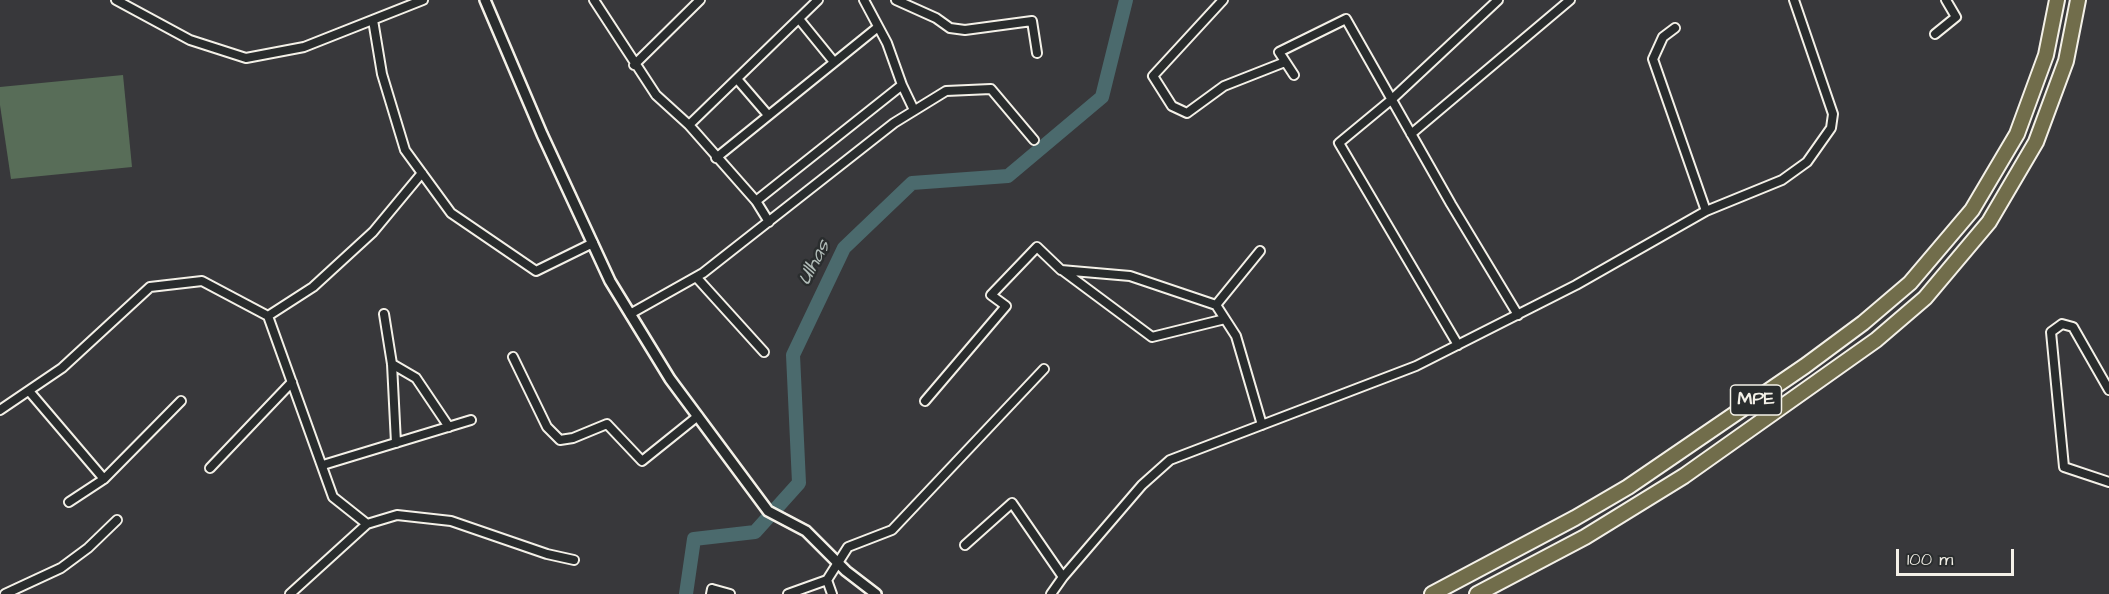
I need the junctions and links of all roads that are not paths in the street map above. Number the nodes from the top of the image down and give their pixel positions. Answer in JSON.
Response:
{"nodes":[{"id":1,"x":116,"y":0,"type":"edge"},
{"id":2,"x":423,"y":0,"type":"edge"},
{"id":3,"x":485,"y":0,"type":"edge"},
{"id":4,"x":594,"y":0,"type":"edge"},
{"id":5,"x":700,"y":0,"type":"edge"},
{"id":6,"x":818,"y":0,"type":"edge"},
{"id":7,"x":864,"y":0,"type":"edge"},
{"id":8,"x":896,"y":0,"type":"edge"},
{"id":9,"x":1223,"y":0,"type":"edge"},
{"id":10,"x":1498,"y":0,"type":"edge"},
{"id":11,"x":1570,"y":0,"type":"edge"},
{"id":12,"x":1794,"y":0,"type":"edge"},
{"id":13,"x":1946,"y":0,"type":"edge"},
{"id":14,"x":2057,"y":0,"type":"edge"},
{"id":15,"x":2078,"y":0,"type":"edge"},
{"id":16,"x":799,"y":19,"type":"junction"},
{"id":17,"x":373,"y":20,"type":"junction"},
{"id":18,"x":878,"y":27,"type":"junction"},
{"id":19,"x":1676,"y":28,"type":"dead end"},
{"id":20,"x":1935,"y":34,"type":"dead end"},
{"id":21,"x":1037,"y":53,"type":"dead end"},
{"id":22,"x":834,"y":62,"type":"junction"},
{"id":23,"x":1285,"y":62,"type":"junction"},
{"id":24,"x":634,"y":65,"type":"junction"},
{"id":25,"x":1294,"y":75,"type":"dead end"},
{"id":26,"x":737,"y":78,"type":"junction"},
{"id":27,"x":902,"y":85,"type":"junction"},
{"id":28,"x":1391,"y":100,"type":"junction"},
{"id":29,"x":914,"y":110,"type":"junction"},
{"id":30,"x":768,"y":115,"type":"junction"},
{"id":31,"x":689,"y":125,"type":"junction"},
{"id":32,"x":1411,"y":134,"type":"junction"},
{"id":33,"x":1034,"y":140,"type":"dead end"},
{"id":34,"x":716,"y":158,"type":"junction"},
{"id":35,"x":422,"y":173,"type":"junction"},
{"id":36,"x":756,"y":201,"type":"junction"},
{"id":37,"x":1706,"y":211,"type":"junction"},
{"id":38,"x":769,"y":222,"type":"junction"},
{"id":39,"x":593,"y":243,"type":"junction"},
{"id":40,"x":1260,"y":251,"type":"dead end"},
{"id":41,"x":1061,"y":270,"type":"junction"},
{"id":42,"x":697,"y":278,"type":"junction"},
{"id":43,"x":1216,"y":305,"type":"junction"},
{"id":44,"x":384,"y":314,"type":"dead end"},
{"id":45,"x":630,"y":314,"type":"junction"},
{"id":46,"x":1518,"y":315,"type":"junction"},
{"id":47,"x":268,"y":316,"type":"junction"},
{"id":48,"x":1225,"y":319,"type":"junction"},
{"id":49,"x":1458,"y":345,"type":"junction"},
{"id":50,"x":764,"y":352,"type":"dead end"},
{"id":51,"x":513,"y":357,"type":"dead end"},
{"id":52,"x":392,"y":364,"type":"junction"},
{"id":53,"x":1044,"y":369,"type":"dead end"},
{"id":54,"x":292,"y":382,"type":"junction"},
{"id":55,"x":2109,"y":390,"type":"edge"},
{"id":56,"x":29,"y":391,"type":"junction"},
{"id":57,"x":181,"y":401,"type":"dead end"},
{"id":58,"x":925,"y":401,"type":"dead end"},
{"id":59,"x":0,"y":410,"type":"edge"},
{"id":60,"x":698,"y":416,"type":"junction"},
{"id":61,"x":471,"y":420,"type":"dead end"},
{"id":62,"x":1262,"y":425,"type":"junction"},
{"id":63,"x":449,"y":426,"type":"junction"},
{"id":64,"x":396,"y":442,"type":"junction"},
{"id":65,"x":323,"y":465,"type":"junction"},
{"id":66,"x":210,"y":468,"type":"dead end"},
{"id":67,"x":104,"y":479,"type":"junction"},
{"id":68,"x":2109,"y":482,"type":"edge"},
{"id":69,"x":69,"y":502,"type":"dead end"},
{"id":70,"x":117,"y":520,"type":"dead end"},
{"id":71,"x":367,"y":524,"type":"junction"},
{"id":72,"x":965,"y":545,"type":"dead end"},
{"id":73,"x":574,"y":560,"type":"dead end"},
{"id":74,"x":837,"y":560,"type":"junction"},
{"id":75,"x":1063,"y":577,"type":"junction"},
{"id":76,"x":827,"y":580,"type":"junction"},
{"id":77,"x":5,"y":594,"type":"edge"},
{"id":78,"x":290,"y":594,"type":"edge"},
{"id":79,"x":711,"y":594,"type":"edge"},
{"id":80,"x":730,"y":594,"type":"edge"},
{"id":81,"x":788,"y":594,"type":"edge"},
{"id":82,"x":832,"y":594,"type":"edge"},
{"id":83,"x":876,"y":594,"type":"edge"},
{"id":84,"x":1051,"y":594,"type":"edge"},
{"id":85,"x":1432,"y":594,"type":"edge"},
{"id":86,"x":1478,"y":594,"type":"edge"}],
"edges":[{"from":1,"to":17,"type":"street"},
{"from":2,"to":17,"type":"street"},
{"from":3,"to":39,"type":"street"},
{"from":4,"to":24,"type":"street"},
{"from":5,"to":24,"type":"street"},
{"from":6,"to":16,"type":"street"},
{"from":7,"to":18,"type":"street"},
{"from":8,"to":21,"type":"street"},
{"from":9,"to":23,"type":"street"},
{"from":10,"to":28,"type":"street"},
{"from":11,"to":32,"type":"street"},
{"from":12,"to":37,"type":"street"},
{"from":13,"to":20,"type":"street"},
{"from":14,"to":85,"type":"highway","number":"MPE"},
{"from":15,"to":86,"type":"highway","number":"MPE"},
{"from":16,"to":22,"type":"street"},
{"from":16,"to":26,"type":"street"},
{"from":17,"to":35,"type":"street"},
{"from":18,"to":22,"type":"street"},
{"from":18,"to":27,"type":"street"},
{"from":19,"to":37,"type":"street"},
{"from":22,"to":30,"type":"street"},
{"from":23,"to":25,"type":"street"},
{"from":23,"to":28,"type":"street"},
{"from":24,"to":31,"type":"street"},
{"from":26,"to":30,"type":"street"},
{"from":26,"to":31,"type":"street"},
{"from":27,"to":29,"type":"street"},
{"from":27,"to":36,"type":"street"},
{"from":28,"to":32,"type":"street"},
{"from":28,"to":49,"type":"street"},
{"from":29,"to":33,"type":"street"},
{"from":29,"to":38,"type":"street"},
{"from":30,"to":34,"type":"street"},
{"from":31,"to":34,"type":"street"},
{"from":32,"to":46,"type":"street"},
{"from":34,"to":36,"type":"street"},
{"from":35,"to":39,"type":"street"},
{"from":35,"to":47,"type":"street"},
{"from":36,"to":38,"type":"street"},
{"from":37,"to":46,"type":"street"},
{"from":38,"to":42,"type":"street"},
{"from":39,"to":45,"type":"street"},
{"from":40,"to":43,"type":"street"},
{"from":41,"to":43,"type":"street"},
{"from":41,"to":48,"type":"street"},
{"from":41,"to":58,"type":"street"},
{"from":42,"to":45,"type":"street"},
{"from":42,"to":50,"type":"street"},
{"from":43,"to":48,"type":"street"},
{"from":44,"to":52,"type":"street"},
{"from":45,"to":60,"type":"street"},
{"from":46,"to":49,"type":"street"},
{"from":47,"to":54,"type":"street"},
{"from":47,"to":56,"type":"street"},
{"from":48,"to":62,"type":"street"},
{"from":49,"to":62,"type":"street"},
{"from":51,"to":60,"type":"street"},
{"from":52,"to":63,"type":"street"},
{"from":52,"to":64,"type":"street"},
{"from":53,"to":74,"type":"street"},
{"from":54,"to":65,"type":"street"},
{"from":54,"to":66,"type":"street"},
{"from":55,"to":68,"type":"street"},
{"from":56,"to":59,"type":"street"},
{"from":56,"to":67,"type":"street"},
{"from":57,"to":67,"type":"street"},
{"from":60,"to":74,"type":"street"},
{"from":61,"to":63,"type":"street"},
{"from":62,"to":75,"type":"street"},
{"from":63,"to":64,"type":"street"},
{"from":64,"to":65,"type":"street"},
{"from":65,"to":71,"type":"street"},
{"from":67,"to":69,"type":"street"},
{"from":70,"to":77,"type":"street"},
{"from":71,"to":73,"type":"street"},
{"from":71,"to":78,"type":"street"},
{"from":72,"to":75,"type":"street"},
{"from":74,"to":76,"type":"street"},
{"from":74,"to":83,"type":"street"},
{"from":75,"to":84,"type":"street"},
{"from":76,"to":81,"type":"street"},
{"from":76,"to":82,"type":"street"},
{"from":79,"to":80,"type":"street"}]}
